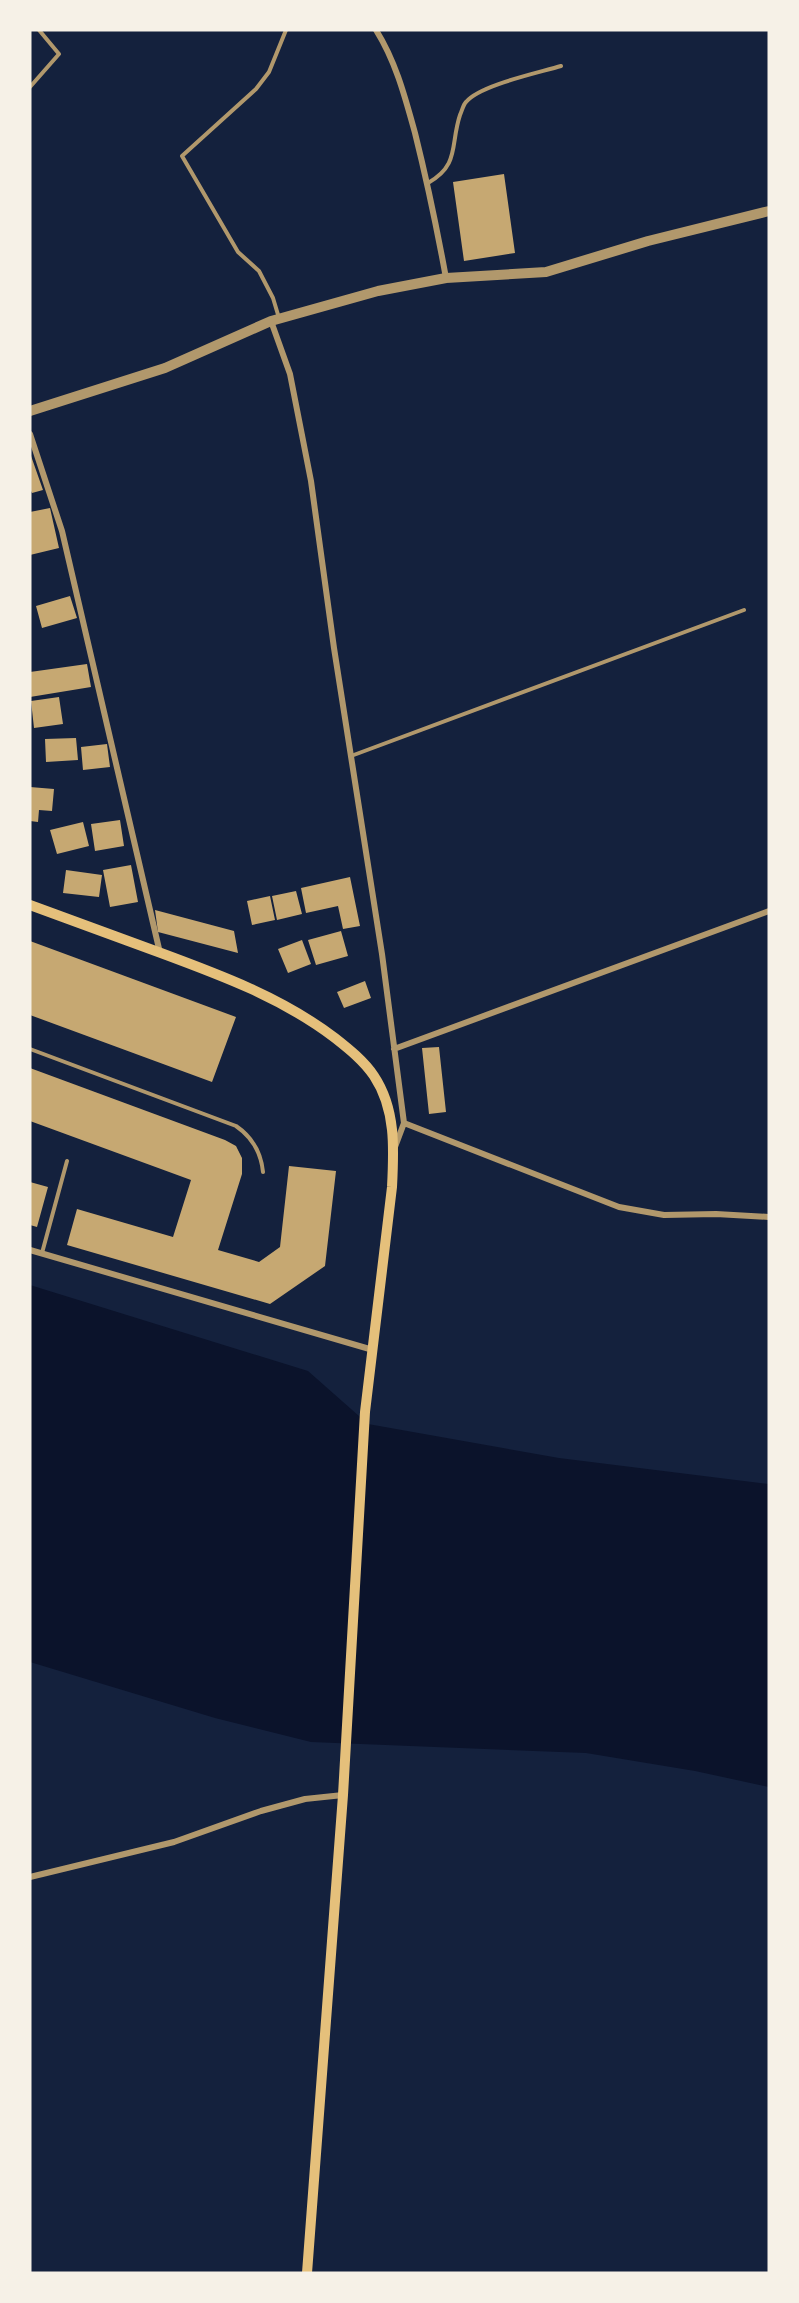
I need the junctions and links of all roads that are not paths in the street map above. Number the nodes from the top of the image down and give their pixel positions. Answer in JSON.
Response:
{"nodes":[{"id":1,"x":39,"y":30,"type":"edge"},
{"id":2,"x":286,"y":30,"type":"edge"},
{"id":3,"x":376,"y":30,"type":"edge"},
{"id":4,"x":561,"y":66,"type":"dead end"},
{"id":5,"x":30,"y":87,"type":"edge"},
{"id":6,"x":428,"y":183,"type":"junction"},
{"id":7,"x":769,"y":211,"type":"edge"},
{"id":8,"x":446,"y":278,"type":"junction"},
{"id":9,"x":275,"y":320,"type":"junction"},
{"id":10,"x":30,"y":411,"type":"edge"},
{"id":11,"x":30,"y":435,"type":"edge"},
{"id":12,"x":744,"y":610,"type":"dead end"},
{"id":13,"x":351,"y":757,"type":"junction"},
{"id":14,"x":30,"y":905,"type":"edge"},
{"id":15,"x":769,"y":911,"type":"edge"},
{"id":16,"x":160,"y":953,"type":"junction"},
{"id":17,"x":30,"y":1049,"type":"edge"},
{"id":18,"x":394,"y":1049,"type":"junction"},
{"id":19,"x":404,"y":1123,"type":"junction"},
{"id":20,"x":394,"y":1150,"type":"junction"},
{"id":21,"x":68,"y":1161,"type":"dead end"},
{"id":22,"x":263,"y":1172,"type":"dead end"},
{"id":23,"x":769,"y":1217,"type":"edge"},
{"id":24,"x":30,"y":1250,"type":"edge"},
{"id":25,"x":42,"y":1253,"type":"junction"},
{"id":26,"x":373,"y":1350,"type":"junction"},
{"id":27,"x":342,"y":1795,"type":"junction"},
{"id":28,"x":30,"y":1877,"type":"edge"},
{"id":29,"x":307,"y":2273,"type":"edge"}],
"edges":[{"from":1,"to":5,"type":"lane"},
{"from":2,"to":9,"type":"lane"},
{"from":3,"to":6,"type":"street"},
{"from":4,"to":6,"type":"lane"},
{"from":6,"to":8,"type":"street"},
{"from":7,"to":8,"type":"street"},
{"from":8,"to":9,"type":"street"},
{"from":9,"to":10,"type":"street"},
{"from":9,"to":13,"type":"street"},
{"from":11,"to":16,"type":"street"},
{"from":12,"to":13,"type":"lane"},
{"from":13,"to":18,"type":"street"},
{"from":14,"to":16,"type":"main road"},
{"from":15,"to":18,"type":"street"},
{"from":16,"to":20,"type":"main road"},
{"from":17,"to":22,"type":"lane"},
{"from":18,"to":19,"type":"street"},
{"from":19,"to":20,"type":"street"},
{"from":19,"to":23,"type":"street"},
{"from":20,"to":26,"type":"main road"},
{"from":21,"to":25,"type":"lane"},
{"from":24,"to":25,"type":"street"},
{"from":25,"to":26,"type":"street"},
{"from":26,"to":27,"type":"main road"},
{"from":27,"to":28,"type":"street"},
{"from":27,"to":29,"type":"main road"}]}
